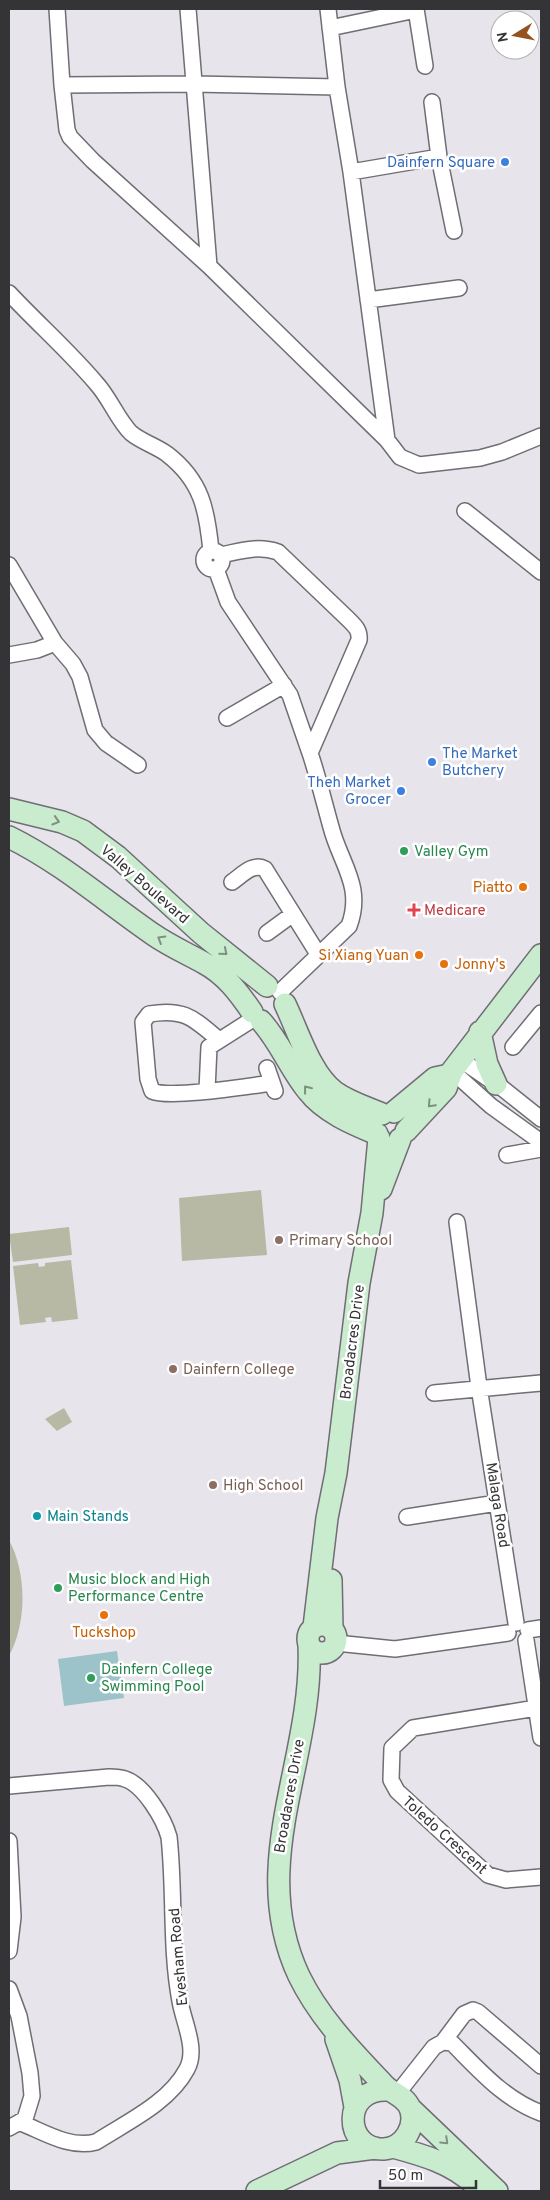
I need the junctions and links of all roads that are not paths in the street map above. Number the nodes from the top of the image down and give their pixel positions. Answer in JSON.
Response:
{"nodes":[{"id":1,"x":57,"y":9,"type":"edge"},
{"id":2,"x":188,"y":9,"type":"edge"},
{"id":3,"x":328,"y":9,"type":"edge"},
{"id":4,"x":416,"y":9,"type":"edge"},
{"id":5,"x":330,"y":28,"type":"junction"},
{"id":6,"x":425,"y":66,"type":"dead end"},
{"id":7,"x":194,"y":84,"type":"junction"},
{"id":8,"x":62,"y":85,"type":"junction"},
{"id":9,"x":337,"y":87,"type":"junction"},
{"id":10,"x":432,"y":102,"type":"dead end"},
{"id":11,"x":439,"y":157,"type":"junction"},
{"id":12,"x":351,"y":172,"type":"junction"},
{"id":13,"x":454,"y":231,"type":"dead end"},
{"id":14,"x":209,"y":266,"type":"junction"},
{"id":15,"x":459,"y":288,"type":"dead end"},
{"id":16,"x":9,"y":293,"type":"edge"},
{"id":17,"x":368,"y":300,"type":"junction"},
{"id":18,"x":541,"y":436,"type":"edge"},
{"id":19,"x":387,"y":440,"type":"junction"},
{"id":20,"x":465,"y":511,"type":"dead end"},
{"id":21,"x":216,"y":558,"type":"junction"},
{"id":22,"x":9,"y":566,"type":"edge"},
{"id":23,"x":541,"y":572,"type":"edge"},
{"id":24,"x":55,"y":643,"type":"junction"},
{"id":25,"x":9,"y":655,"type":"edge"},
{"id":26,"x":284,"y":685,"type":"junction"},
{"id":27,"x":227,"y":718,"type":"dead end"},
{"id":28,"x":310,"y":752,"type":"junction"},
{"id":29,"x":138,"y":765,"type":"dead end"},
{"id":30,"x":9,"y":810,"type":"edge"},
{"id":31,"x":9,"y":837,"type":"edge"},
{"id":32,"x":232,"y":882,"type":"dead end"},
{"id":33,"x":293,"y":914,"type":"junction"},
{"id":34,"x":201,"y":933,"type":"junction"},
{"id":35,"x":267,"y":933,"type":"dead end"},
{"id":36,"x":184,"y":952,"type":"junction"},
{"id":37,"x":318,"y":954,"type":"junction"},
{"id":38,"x":541,"y":954,"type":"edge"},
{"id":39,"x":277,"y":994,"type":"junction"},
{"id":40,"x":541,"y":1013,"type":"edge"},
{"id":41,"x":256,"y":1017,"type":"junction"},
{"id":42,"x":480,"y":1032,"type":"junction"},
{"id":43,"x":218,"y":1040,"type":"junction"},
{"id":44,"x":514,"y":1047,"type":"dead end"},
{"id":45,"x":267,"y":1068,"type":"dead end"},
{"id":46,"x":454,"y":1068,"type":"junction"},
{"id":47,"x":499,"y":1086,"type":"junction"},
{"id":48,"x":207,"y":1090,"type":"junction"},
{"id":49,"x":337,"y":1104,"type":"junction"},
{"id":50,"x":491,"y":1106,"type":"junction"},
{"id":51,"x":541,"y":1119,"type":"edge"},
{"id":52,"x":383,"y":1124,"type":"junction"},
{"id":53,"x":403,"y":1135,"type":"junction"},
{"id":54,"x":541,"y":1142,"type":"edge"},
{"id":55,"x":541,"y":1149,"type":"edge"},
{"id":56,"x":507,"y":1155,"type":"dead end"},
{"id":57,"x":372,"y":1212,"type":"junction"},
{"id":58,"x":457,"y":1222,"type":"dead end"},
{"id":59,"x":541,"y":1382,"type":"edge"},
{"id":60,"x":479,"y":1388,"type":"junction"},
{"id":61,"x":434,"y":1394,"type":"dead end"},
{"id":62,"x":497,"y":1503,"type":"junction"},
{"id":63,"x":408,"y":1517,"type":"dead end"},
{"id":64,"x":524,"y":1631,"type":"edge"},
{"id":65,"x":323,"y":1639,"type":"junction"},
{"id":66,"x":536,"y":1708,"type":"junction"},
{"id":67,"x":541,"y":1738,"type":"edge"},
{"id":68,"x":9,"y":1786,"type":"edge"},
{"id":69,"x":9,"y":1841,"type":"edge"},
{"id":70,"x":541,"y":1877,"type":"edge"},
{"id":71,"x":9,"y":1951,"type":"edge"},
{"id":72,"x":9,"y":1989,"type":"edge"},
{"id":73,"x":332,"y":2030,"type":"junction"},
{"id":74,"x":443,"y":2042,"type":"junction"},
{"id":75,"x":541,"y":2066,"type":"edge"},
{"id":76,"x":399,"y":2097,"type":"junction"},
{"id":77,"x":353,"y":2112,"type":"junction"},
{"id":78,"x":541,"y":2113,"type":"edge"},
{"id":79,"x":15,"y":2125,"type":"edge"},
{"id":80,"x":384,"y":2148,"type":"junction"},
{"id":81,"x":319,"y":2160,"type":"junction"},
{"id":82,"x":257,"y":2191,"type":"edge"},
{"id":83,"x":482,"y":2191,"type":"edge"},
{"id":84,"x":497,"y":2191,"type":"edge"}],
"edges":[{"from":1,"to":8,"type":"street"},
{"from":2,"to":7,"type":"street"},
{"from":3,"to":5,"type":"street"},
{"from":4,"to":5,"type":"street"},
{"from":4,"to":6,"type":"street"},
{"from":5,"to":9,"type":"street"},
{"from":7,"to":8,"type":"street"},
{"from":7,"to":9,"type":"street"},
{"from":7,"to":14,"type":"street"},
{"from":8,"to":14,"type":"street"},
{"from":9,"to":12,"type":"street"},
{"from":10,"to":11,"type":"street"},
{"from":11,"to":12,"type":"street"},
{"from":11,"to":13,"type":"street"},
{"from":12,"to":17,"type":"street"},
{"from":14,"to":19,"type":"street"},
{"from":15,"to":17,"type":"street"},
{"from":16,"to":21,"type":"street"},
{"from":17,"to":19,"type":"street"},
{"from":18,"to":19,"type":"street"},
{"from":20,"to":23,"type":"street"},
{"from":21,"to":26,"type":"street"},
{"from":21,"to":28,"type":"street"},
{"from":22,"to":24,"type":"street"},
{"from":24,"to":25,"type":"street"},
{"from":24,"to":29,"type":"street"},
{"from":26,"to":27,"type":"street"},
{"from":26,"to":28,"type":"street"},
{"from":28,"to":37,"type":"street"},
{"from":30,"to":34,"type":"street","name":"Valley Boulevard","one_way":true},
{"from":36,"to":31,"type":"street","name":"Valley Boulevard","one_way":true},
{"from":32,"to":33,"type":"street"},
{"from":33,"to":35,"type":"street"},
{"from":33,"to":37,"type":"street"},
{"from":34,"to":36,"type":"street"},
{"from":34,"to":39,"type":"street","name":"Valley Boulevard","one_way":true},
{"from":36,"to":41,"type":"street","name":"Valley Boulevard"},
{"from":37,"to":39,"type":"street"},
{"from":38,"to":42,"type":"street","name":"Broadacres Drive"},
{"from":39,"to":41,"type":"street"},
{"from":39,"to":41,"type":"street"},
{"from":39,"to":49,"type":"street","name":"Valley Boulevard"},
{"from":40,"to":44,"type":"street"},
{"from":41,"to":43,"type":"street"},
{"from":49,"to":41,"type":"street","name":"Valley Boulevard","one_way":true},
{"from":42,"to":46,"type":"street","name":"Broadacres Drive"},
{"from":42,"to":47,"type":"street"},
{"from":43,"to":48,"type":"street"},
{"from":43,"to":48,"type":"street"},
{"from":45,"to":48,"type":"street"},
{"from":46,"to":47,"type":"street"},
{"from":46,"to":50,"type":"street"},
{"from":46,"to":52,"type":"street"},
{"from":46,"to":53,"type":"street","name":"Broadacres Drive","one_way":true},
{"from":47,"to":50,"type":"street"},
{"from":47,"to":51,"type":"street"},
{"from":49,"to":52,"type":"street","name":"Valley Boulevard"},
{"from":50,"to":54,"type":"street"},
{"from":52,"to":53,"type":"street"},
{"from":52,"to":53,"type":"street"},
{"from":52,"to":57,"type":"street","name":"Broadacres Drive"},
{"from":53,"to":57,"type":"street","name":"Broadacres Drive"},
{"from":55,"to":56,"type":"street"},
{"from":57,"to":65,"type":"street","name":"Broadacres Drive"},
{"from":58,"to":60,"type":"street","name":"Malaga Road"},
{"from":59,"to":60,"type":"street"},
{"from":60,"to":61,"type":"street"},
{"from":60,"to":62,"type":"street","name":"Malaga Road"},
{"from":62,"to":63,"type":"street"},
{"from":62,"to":64,"type":"street","name":"Malaga Road"},
{"from":64,"to":65,"type":"street"},
{"from":64,"to":66,"type":"street","name":"Malaga Road"},
{"from":65,"to":73,"type":"street","name":"Broadacres Drive"},
{"from":66,"to":67,"type":"street","name":"Malaga Road"},
{"from":66,"to":70,"type":"street","name":"Toledo Crescent"},
{"from":68,"to":79,"type":"street","name":"Evesham Road"},
{"from":69,"to":71,"type":"street"},
{"from":72,"to":79,"type":"street"},
{"from":73,"to":76,"type":"street","name":"Broadacres Drive"},
{"from":73,"to":77,"type":"street","name":"Broadacres Drive"},
{"from":74,"to":75,"type":"street"},
{"from":74,"to":76,"type":"street"},
{"from":74,"to":78,"type":"street"},
{"from":76,"to":77,"type":"street"},
{"from":76,"to":80,"type":"street"},
{"from":76,"to":84,"type":"street","name":"Broadacres Drive","one_way":true},
{"from":77,"to":80,"type":"street","name":"Broadacres Drive"},
{"from":77,"to":81,"type":"street"},
{"from":80,"to":81,"type":"street"},
{"from":80,"to":83,"type":"street"},
{"from":81,"to":82,"type":"street"}]}
